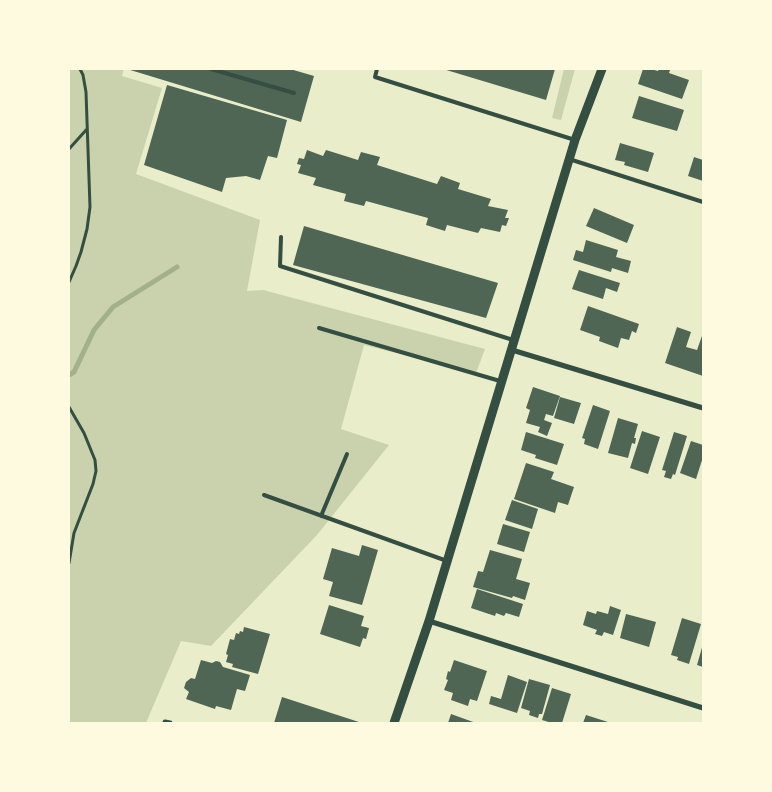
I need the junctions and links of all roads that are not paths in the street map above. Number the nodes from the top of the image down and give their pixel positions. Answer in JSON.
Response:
{"nodes":[{"id":1,"x":211,"y":69,"type":"edge"},
{"id":2,"x":377,"y":69,"type":"edge"},
{"id":3,"x":602,"y":69,"type":"edge"},
{"id":4,"x":294,"y":93,"type":"dead end"},
{"id":5,"x":575,"y":140,"type":"junction"},
{"id":6,"x":569,"y":159,"type":"junction"},
{"id":7,"x":703,"y":202,"type":"edge"},
{"id":8,"x":281,"y":237,"type":"dead end"},
{"id":9,"x":319,"y":328,"type":"dead end"},
{"id":10,"x":515,"y":340,"type":"junction"},
{"id":11,"x":512,"y":350,"type":"junction"},
{"id":12,"x":502,"y":382,"type":"junction"},
{"id":13,"x":703,"y":408,"type":"edge"},
{"id":14,"x":347,"y":454,"type":"dead end"},
{"id":15,"x":264,"y":495,"type":"dead end"},
{"id":16,"x":321,"y":516,"type":"junction"},
{"id":17,"x":447,"y":560,"type":"junction"},
{"id":18,"x":429,"y":621,"type":"junction"},
{"id":19,"x":703,"y":708,"type":"edge"},
{"id":20,"x":394,"y":723,"type":"edge"}],
"edges":[{"from":1,"to":4,"type":"lane"},
{"from":2,"to":5,"type":"lane"},
{"from":3,"to":5,"type":"street"},
{"from":5,"to":6,"type":"street"},
{"from":6,"to":7,"type":"lane"},
{"from":6,"to":10,"type":"street"},
{"from":8,"to":10,"type":"lane"},
{"from":9,"to":12,"type":"lane"},
{"from":10,"to":11,"type":"street"},
{"from":11,"to":12,"type":"street"},
{"from":11,"to":13,"type":"street"},
{"from":12,"to":17,"type":"street"},
{"from":14,"to":16,"type":"lane"},
{"from":15,"to":16,"type":"lane"},
{"from":16,"to":17,"type":"lane"},
{"from":17,"to":18,"type":"street"},
{"from":18,"to":19,"type":"street"},
{"from":18,"to":20,"type":"street"}]}
